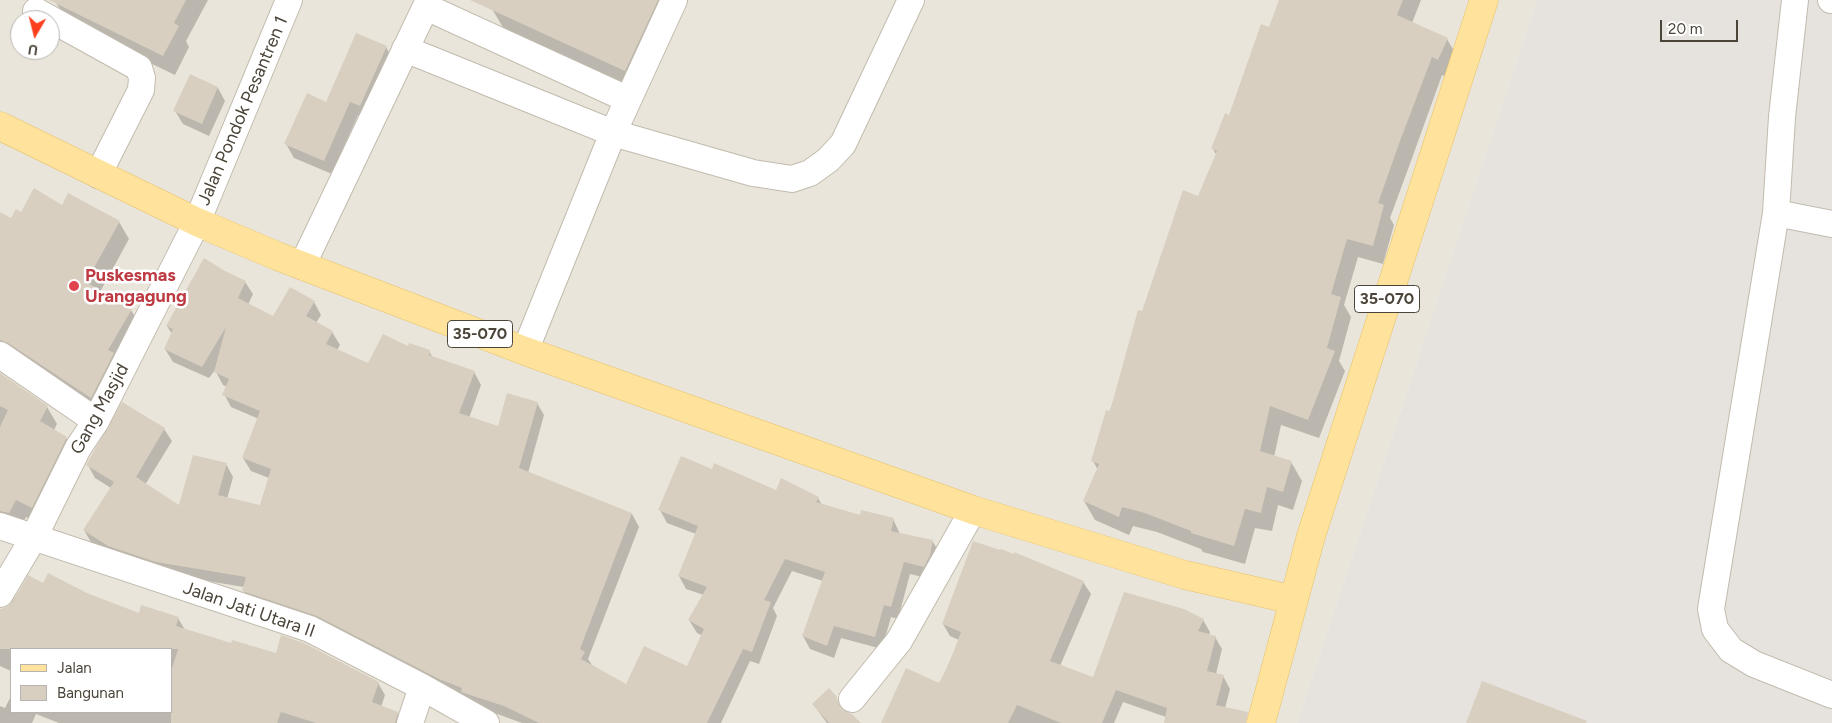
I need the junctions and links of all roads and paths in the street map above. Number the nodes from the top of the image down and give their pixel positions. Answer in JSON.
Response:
{"nodes":[{"id":1,"x":289,"y":0,"type":"edge"},
{"id":2,"x":674,"y":0,"type":"edge"},
{"id":3,"x":911,"y":0,"type":"edge"},
{"id":4,"x":1484,"y":0,"type":"edge"},
{"id":5,"x":1795,"y":0,"type":"edge"},
{"id":6,"x":427,"y":4,"type":"edge"},
{"id":7,"x":60,"y":24,"type":"edge"},
{"id":8,"x":405,"y":49,"type":"junction"},
{"id":9,"x":628,"y":99,"type":"junction"},
{"id":10,"x":0,"y":126,"type":"edge"},
{"id":11,"x":613,"y":133,"type":"junction"},
{"id":12,"x":98,"y":175,"type":"junction"},
{"id":13,"x":1776,"y":212,"type":"junction"},
{"id":14,"x":197,"y":222,"type":"junction"},
{"id":15,"x":1832,"y":224,"type":"edge"},
{"id":16,"x":302,"y":266,"type":"junction"},
{"id":17,"x":526,"y":351,"type":"junction"},
{"id":18,"x":0,"y":355,"type":"edge"},
{"id":19,"x":96,"y":421,"type":"junction"},
{"id":20,"x":973,"y":510,"type":"junction"},
{"id":21,"x":0,"y":526,"type":"edge"},
{"id":22,"x":34,"y":537,"type":"junction"},
{"id":23,"x":0,"y":594,"type":"edge"},
{"id":24,"x":1294,"y":600,"type":"junction"},
{"id":25,"x":422,"y":687,"type":"junction"},
{"id":26,"x":1832,"y":695,"type":"edge"},
{"id":27,"x":852,"y":699,"type":"dead end"},
{"id":28,"x":410,"y":723,"type":"edge"},
{"id":29,"x":486,"y":723,"type":"edge"},
{"id":30,"x":1261,"y":723,"type":"edge"}],
"edges":[{"from":1,"to":14,"type":"street","name":"Jalan Pondok Pesantren 1"},
{"from":2,"to":9,"type":"street"},
{"from":3,"to":11,"type":"street"},
{"from":4,"to":24,"type":"main road","number":"35-070"},
{"from":5,"to":13,"type":"street"},
{"from":6,"to":8,"type":"street"},
{"from":6,"to":9,"type":"street"},
{"from":7,"to":12,"type":"street"},
{"from":8,"to":11,"type":"street"},
{"from":8,"to":16,"type":"street"},
{"from":9,"to":11,"type":"street"},
{"from":10,"to":12,"type":"main road","number":"35-070"},
{"from":11,"to":17,"type":"street"},
{"from":12,"to":14,"type":"main road","number":"35-070"},
{"from":13,"to":15,"type":"street"},
{"from":13,"to":26,"type":"street"},
{"from":14,"to":16,"type":"main road","number":"35-070"},
{"from":14,"to":19,"type":"street","name":"Gang Masjid"},
{"from":16,"to":17,"type":"main road","number":"35-070"},
{"from":17,"to":20,"type":"main road","number":"35-070"},
{"from":18,"to":19,"type":"street"},
{"from":19,"to":22,"type":"street","name":"Gang Masjid"},
{"from":20,"to":24,"type":"main road","number":"35-070"},
{"from":20,"to":27,"type":"street"},
{"from":21,"to":22,"type":"street","name":"Jalan Jati Utara II"},
{"from":22,"to":23,"type":"street","name":"Gang Masjid"},
{"from":22,"to":25,"type":"street","name":"Jalan Jati Utara II"},
{"from":24,"to":30,"type":"main road"},
{"from":25,"to":28,"type":"street"},
{"from":25,"to":29,"type":"street","name":"Jalan Jati Utara II"}]}
